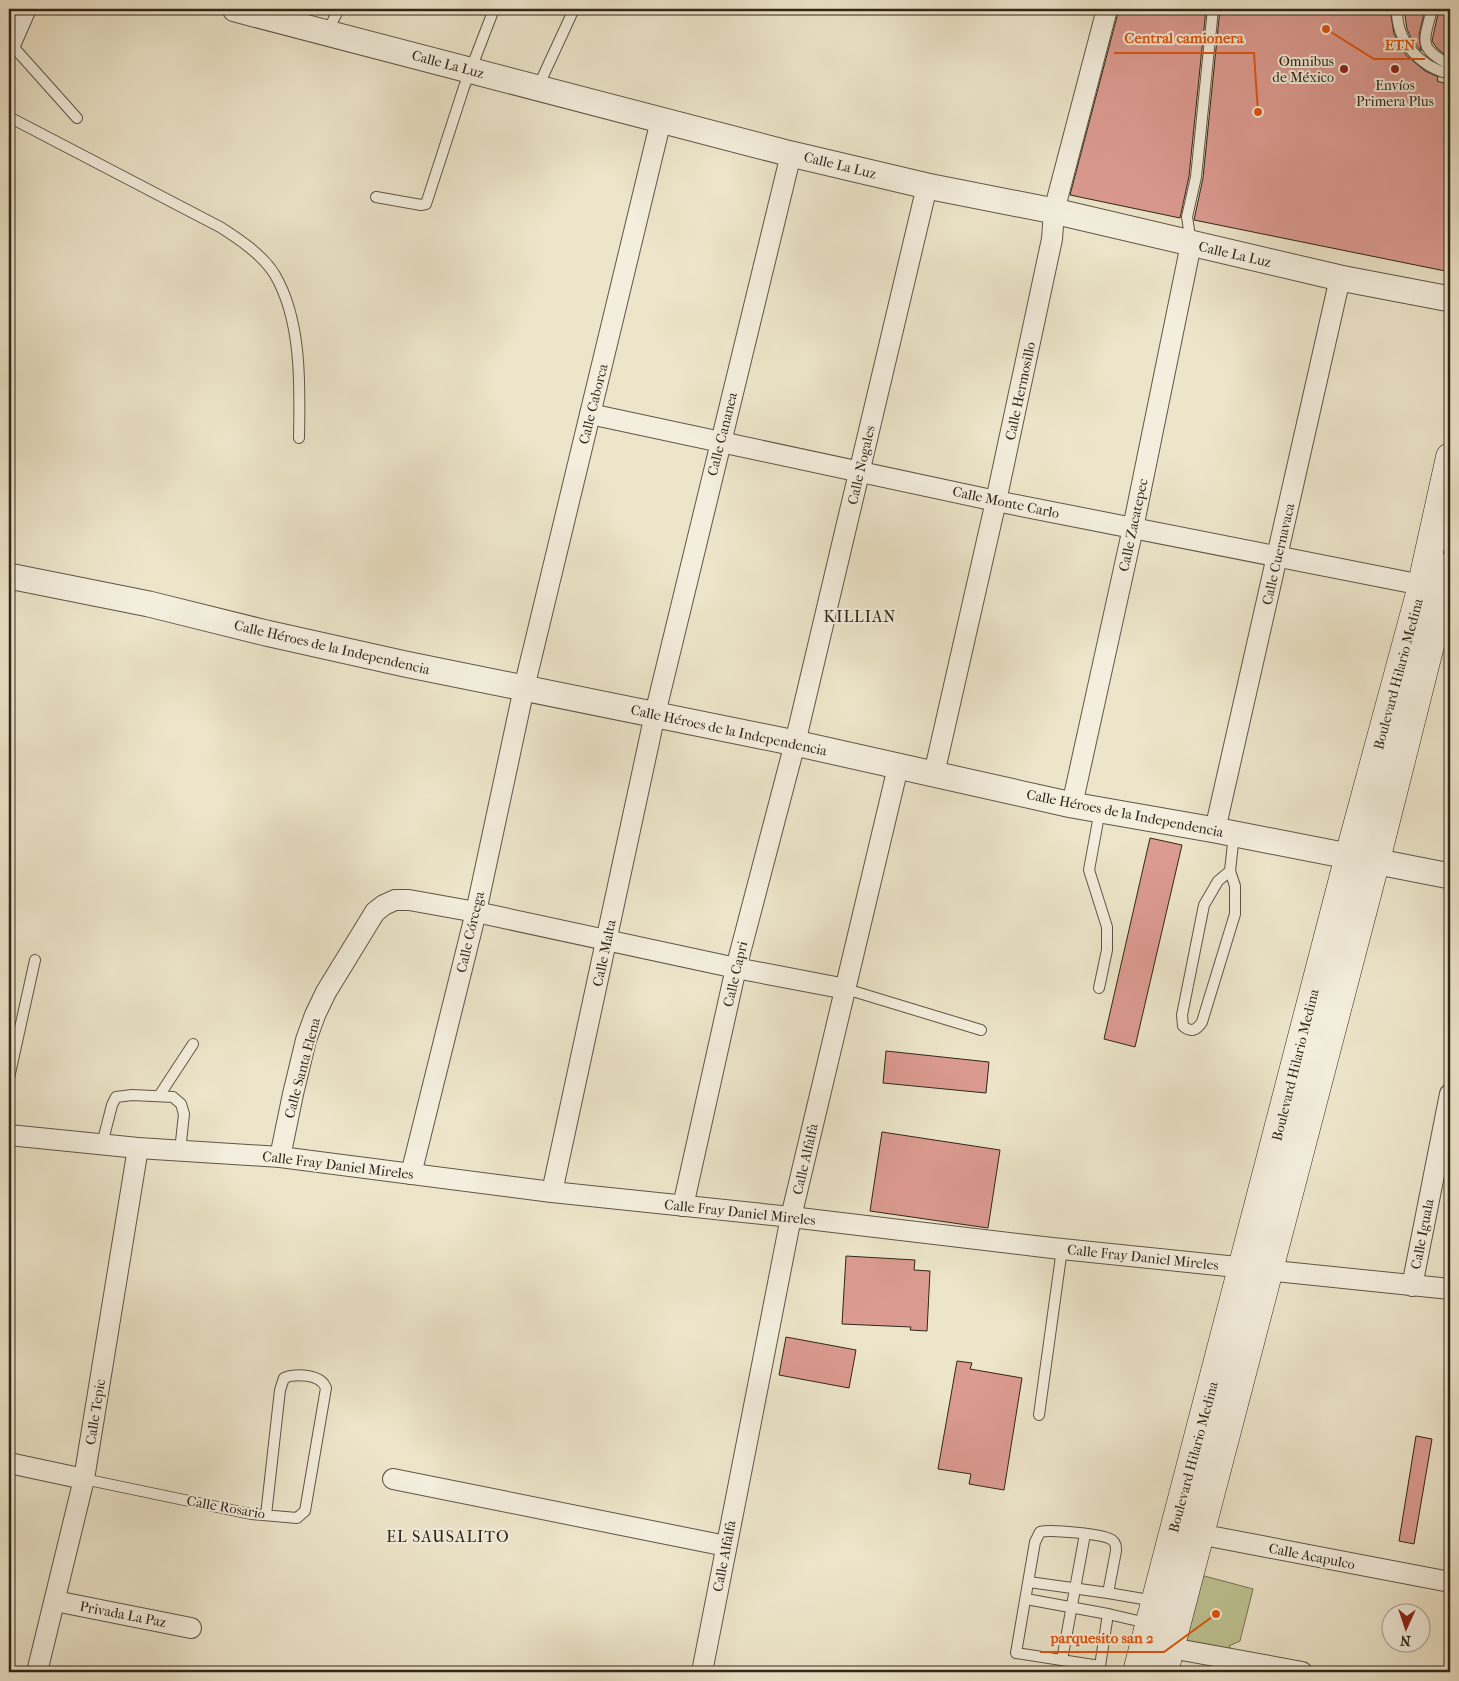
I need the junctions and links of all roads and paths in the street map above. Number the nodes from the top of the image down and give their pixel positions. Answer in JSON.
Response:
{"nodes":[{"id":1,"x":23,"y":9,"type":"edge"},
{"id":2,"x":235,"y":9,"type":"edge"},
{"id":3,"x":339,"y":9,"type":"edge"},
{"id":4,"x":494,"y":9,"type":"edge"},
{"id":5,"x":574,"y":9,"type":"edge"},
{"id":6,"x":1107,"y":9,"type":"edge"},
{"id":7,"x":1213,"y":9,"type":"edge"},
{"id":8,"x":1397,"y":9,"type":"edge"},
{"id":9,"x":1432,"y":9,"type":"edge"},
{"id":10,"x":326,"y":33,"type":"junction"},
{"id":11,"x":9,"y":41,"type":"edge"},
{"id":12,"x":1450,"y":65,"type":"edge"},
{"id":13,"x":470,"y":70,"type":"junction"},
{"id":14,"x":1450,"y":74,"type":"edge"},
{"id":15,"x":538,"y":88,"type":"junction"},
{"id":16,"x":9,"y":118,"type":"edge"},
{"id":17,"x":77,"y":118,"type":"dead end"},
{"id":18,"x":661,"y":120,"type":"junction"},
{"id":19,"x":791,"y":154,"type":"junction"},
{"id":20,"x":927,"y":186,"type":"junction"},
{"id":21,"x":376,"y":196,"type":"dead end"},
{"id":22,"x":1054,"y":211,"type":"junction"},
{"id":23,"x":1191,"y":244,"type":"junction"},
{"id":24,"x":1340,"y":278,"type":"junction"},
{"id":25,"x":1450,"y":299,"type":"edge"},
{"id":26,"x":590,"y":414,"type":"junction"},
{"id":27,"x":299,"y":438,"type":"dead end"},
{"id":28,"x":720,"y":443,"type":"junction"},
{"id":29,"x":1450,"y":458,"type":"edge"},
{"id":30,"x":860,"y":471,"type":"junction"},
{"id":31,"x":996,"y":501,"type":"junction"},
{"id":32,"x":1133,"y":528,"type":"junction"},
{"id":33,"x":1277,"y":557,"type":"junction"},
{"id":34,"x":9,"y":576,"type":"edge"},
{"id":35,"x":1442,"y":583,"type":"edge"},
{"id":36,"x":524,"y":688,"type":"junction"},
{"id":37,"x":655,"y":714,"type":"junction"},
{"id":38,"x":795,"y":743,"type":"junction"},
{"id":39,"x":898,"y":767,"type":"junction"},
{"id":40,"x":934,"y":774,"type":"junction"},
{"id":41,"x":1072,"y":805,"type":"junction"},
{"id":42,"x":1100,"y":810,"type":"junction"},
{"id":43,"x":1225,"y":832,"type":"junction"},
{"id":44,"x":1349,"y":856,"type":"junction"},
{"id":45,"x":1376,"y":860,"type":"junction"},
{"id":46,"x":1230,"y":871,"type":"junction"},
{"id":47,"x":1450,"y":876,"type":"edge"},
{"id":48,"x":476,"y":912,"type":"junction"},
{"id":49,"x":607,"y":940,"type":"junction"},
{"id":50,"x":35,"y":960,"type":"dead end"},
{"id":51,"x":736,"y":968,"type":"junction"},
{"id":52,"x":1099,"y":988,"type":"dead end"},
{"id":53,"x":846,"y":989,"type":"junction"},
{"id":54,"x":981,"y":1030,"type":"dead end"},
{"id":55,"x":194,"y":1044,"type":"dead end"},
{"id":56,"x":9,"y":1078,"type":"edge"},
{"id":57,"x":1450,"y":1094,"type":"edge"},
{"id":58,"x":159,"y":1096,"type":"junction"},
{"id":59,"x":9,"y":1125,"type":"edge"},
{"id":60,"x":9,"y":1135,"type":"edge"},
{"id":61,"x":30,"y":1137,"type":"junction"},
{"id":62,"x":102,"y":1144,"type":"junction"},
{"id":63,"x":138,"y":1148,"type":"junction"},
{"id":64,"x":180,"y":1150,"type":"junction"},
{"id":65,"x":280,"y":1157,"type":"junction"},
{"id":66,"x":411,"y":1174,"type":"junction"},
{"id":67,"x":552,"y":1192,"type":"junction"},
{"id":68,"x":683,"y":1206,"type":"junction"},
{"id":69,"x":791,"y":1217,"type":"junction"},
{"id":70,"x":1062,"y":1249,"type":"junction"},
{"id":71,"x":1256,"y":1268,"type":"junction"},
{"id":72,"x":1412,"y":1286,"type":"junction"},
{"id":73,"x":1450,"y":1289,"type":"edge"},
{"id":74,"x":1039,"y":1415,"type":"dead end"},
{"id":75,"x":9,"y":1463,"type":"edge"},
{"id":76,"x":84,"y":1479,"type":"junction"},
{"id":77,"x":392,"y":1479,"type":"dead end"},
{"id":78,"x":266,"y":1515,"type":"junction"},
{"id":79,"x":1186,"y":1532,"type":"junction"},
{"id":80,"x":1084,"y":1534,"type":"junction"},
{"id":81,"x":726,"y":1546,"type":"junction"},
{"id":82,"x":1029,"y":1582,"type":"junction"},
{"id":83,"x":1450,"y":1582,"type":"edge"},
{"id":84,"x":1075,"y":1588,"type":"junction"},
{"id":85,"x":1108,"y":1592,"type":"junction"},
{"id":86,"x":1026,"y":1599,"type":"junction"},
{"id":87,"x":55,"y":1601,"type":"junction"},
{"id":88,"x":1071,"y":1608,"type":"junction"},
{"id":89,"x":1153,"y":1613,"type":"junction"},
{"id":90,"x":1108,"y":1614,"type":"junction"},
{"id":91,"x":191,"y":1628,"type":"dead end"},
{"id":92,"x":1062,"y":1660,"type":"junction"},
{"id":93,"x":1168,"y":1660,"type":"edge"},
{"id":94,"x":36,"y":1672,"type":"edge"},
{"id":95,"x":702,"y":1672,"type":"edge"},
{"id":96,"x":1137,"y":1672,"type":"edge"},
{"id":97,"x":1302,"y":1672,"type":"edge"}],
"edges":[{"from":1,"to":11,"type":"street"},
{"from":2,"to":10,"type":"street","name":"Calle La Luz"},
{"from":3,"to":10,"type":"lane"},
{"from":4,"to":13,"type":"lane"},
{"from":5,"to":15,"type":"lane"},
{"from":6,"to":22,"type":"street","name":"Calle Hermosillo"},
{"from":7,"to":23,"type":"lane"},
{"from":8,"to":14,"type":"lane"},
{"from":9,"to":12,"type":"lane"},
{"from":10,"to":13,"type":"street","name":"Calle La Luz"},
{"from":11,"to":17,"type":"lane"},
{"from":13,"to":15,"type":"street","name":"Calle La Luz"},
{"from":13,"to":21,"type":"lane"},
{"from":15,"to":18,"type":"street","name":"Calle La Luz"},
{"from":16,"to":27,"type":"lane"},
{"from":18,"to":19,"type":"street","name":"Calle La Luz"},
{"from":18,"to":26,"type":"street","name":"Calle Caborca"},
{"from":19,"to":20,"type":"street","name":"Calle La Luz"},
{"from":19,"to":28,"type":"street","name":"Calle Cananea"},
{"from":20,"to":22,"type":"street","name":"Calle La Luz"},
{"from":20,"to":30,"type":"street","name":"Calle Nogales"},
{"from":22,"to":23,"type":"street","name":"Calle La Luz"},
{"from":22,"to":31,"type":"street","name":"Calle Hermosillo"},
{"from":23,"to":24,"type":"street","name":"Calle La Luz"},
{"from":23,"to":32,"type":"street","name":"Calle Zacatepec"},
{"from":24,"to":25,"type":"street","name":"Calle La Luz"},
{"from":24,"to":33,"type":"street","name":"Calle Cuernavaca"},
{"from":26,"to":28,"type":"street","name":"Calle Monte Carlo"},
{"from":26,"to":36,"type":"street","name":"Calle Caborca"},
{"from":28,"to":30,"type":"street","name":"Calle Monte Carlo"},
{"from":28,"to":37,"type":"street","name":"Calle Cananea"},
{"from":29,"to":35,"type":"main road","name":"Boulevard Hilario Medina"},
{"from":30,"to":31,"type":"street","name":"Calle Monte Carlo"},
{"from":30,"to":38,"type":"street","name":"Calle Nogales"},
{"from":31,"to":32,"type":"street","name":"Calle Monte Carlo"},
{"from":31,"to":40,"type":"street","name":"Calle Hermosillo"},
{"from":32,"to":33,"type":"street","name":"Calle Monte Carlo"},
{"from":32,"to":41,"type":"street","name":"Calle Zacatepec"},
{"from":33,"to":35,"type":"street","name":"Calle Monte Carlo"},
{"from":33,"to":43,"type":"street","name":"Calle Cuernavaca"},
{"from":34,"to":36,"type":"street","name":"Calle Héroes de la Independencia"},
{"from":35,"to":44,"type":"main road","name":"Boulevard Hilario Medina"},
{"from":35,"to":45,"type":"main road","name":"Boulevard Hilario Medina"},
{"from":36,"to":37,"type":"street","name":"Calle Héroes de la Independencia"},
{"from":36,"to":48,"type":"street","name":"Calle Córcega"},
{"from":37,"to":38,"type":"street","name":"Calle Héroes de la Independencia"},
{"from":37,"to":49,"type":"street","name":"Calle Malta"},
{"from":38,"to":39,"type":"street","name":"Calle Héroes de la Independencia"},
{"from":38,"to":51,"type":"street","name":"Calle Capri"},
{"from":39,"to":40,"type":"street","name":"Calle Héroes de la Independencia"},
{"from":39,"to":53,"type":"street","name":"Calle Alfalfa"},
{"from":40,"to":41,"type":"street","name":"Calle Héroes de la Independencia"},
{"from":41,"to":42,"type":"street","name":"Calle Héroes de la Independencia"},
{"from":42,"to":43,"type":"street","name":"Calle Héroes de la Independencia"},
{"from":42,"to":52,"type":"lane"},
{"from":43,"to":44,"type":"street","name":"Calle Héroes de la Independencia"},
{"from":43,"to":46,"type":"lane"},
{"from":44,"to":45,"type":"street","name":"Calle Héroes de la Independencia"},
{"from":44,"to":71,"type":"main road","name":"Boulevard Hilario Medina"},
{"from":45,"to":47,"type":"street","name":"Calle Héroes de la Independencia"},
{"from":45,"to":71,"type":"main road","name":"Boulevard Hilario Medina"},
{"from":46,"to":46,"type":"lane"},
{"from":48,"to":49,"type":"street"},
{"from":48,"to":65,"type":"street","name":"Calle Santa Elena"},
{"from":48,"to":66,"type":"street","name":"Calle Córcega"},
{"from":49,"to":51,"type":"street"},
{"from":49,"to":67,"type":"street","name":"Calle Malta"},
{"from":50,"to":56,"type":"lane"},
{"from":51,"to":53,"type":"street"},
{"from":51,"to":68,"type":"street","name":"Calle Capri"},
{"from":53,"to":54,"type":"lane"},
{"from":53,"to":69,"type":"street","name":"Calle Alfalfa"},
{"from":55,"to":58,"type":"lane"},
{"from":57,"to":72,"type":"street","name":"Calle Iguala"},
{"from":58,"to":62,"type":"lane"},
{"from":58,"to":64,"type":"lane"},
{"from":59,"to":61,"type":"street","name":"Calle Fray Daniel Mireles"},
{"from":60,"to":61,"type":"street","name":"Calle Fray Daniel Mireles"},
{"from":61,"to":62,"type":"street","name":"Calle Fray Daniel Mireles"},
{"from":62,"to":63,"type":"street","name":"Calle Fray Daniel Mireles"},
{"from":63,"to":64,"type":"street","name":"Calle Fray Daniel Mireles"},
{"from":63,"to":76,"type":"street","name":"Calle Tepic"},
{"from":64,"to":65,"type":"street","name":"Calle Fray Daniel Mireles"},
{"from":65,"to":66,"type":"street","name":"Calle Fray Daniel Mireles"},
{"from":66,"to":67,"type":"street","name":"Calle Fray Daniel Mireles"},
{"from":67,"to":68,"type":"street","name":"Calle Fray Daniel Mireles"},
{"from":68,"to":69,"type":"street","name":"Calle Fray Daniel Mireles"},
{"from":69,"to":70,"type":"street","name":"Calle Fray Daniel Mireles"},
{"from":69,"to":81,"type":"street","name":"Calle Alfalfa"},
{"from":70,"to":71,"type":"street","name":"Calle Fray Daniel Mireles"},
{"from":70,"to":74,"type":"lane"},
{"from":71,"to":72,"type":"street","name":"Calle Fray Daniel Mireles"},
{"from":71,"to":79,"type":"main road","name":"Boulevard Hilario Medina"},
{"from":72,"to":73,"type":"street","name":"Calle Fray Daniel Mireles"},
{"from":75,"to":76,"type":"street","name":"Calle Rosario"},
{"from":76,"to":78,"type":"lane","name":"Calle Rosario"},
{"from":76,"to":87,"type":"street","name":"Calle Tepic"},
{"from":77,"to":81,"type":"street"},
{"from":78,"to":78,"type":"lane","name":"Calle Rosario"},
{"from":79,"to":83,"type":"street","name":"Calle Acapulco"},
{"from":79,"to":89,"type":"main road","name":"Boulevard Hilario Medina"},
{"from":79,"to":93,"type":"main road","name":"Boulevard Hilario Medina"},
{"from":80,"to":82,"type":"lane"},
{"from":80,"to":84,"type":"lane"},
{"from":80,"to":85,"type":"lane"},
{"from":81,"to":95,"type":"street","name":"Calle Alfalfa"},
{"from":82,"to":84,"type":"lane"},
{"from":82,"to":86,"type":"lane"},
{"from":84,"to":85,"type":"lane"},
{"from":84,"to":88,"type":"lane"},
{"from":85,"to":89,"type":"lane"},
{"from":86,"to":88,"type":"lane"},
{"from":86,"to":92,"type":"lane"},
{"from":87,"to":91,"type":"street","name":"Privada La Paz"},
{"from":87,"to":94,"type":"street","name":"Calle Tepic"},
{"from":88,"to":90,"type":"lane"},
{"from":88,"to":92,"type":"lane"},
{"from":89,"to":90,"type":"lane"},
{"from":89,"to":96,"type":"main road","name":"Boulevard Hilario Medina"},
{"from":90,"to":92,"type":"lane"},
{"from":93,"to":97,"type":"street"}]}
